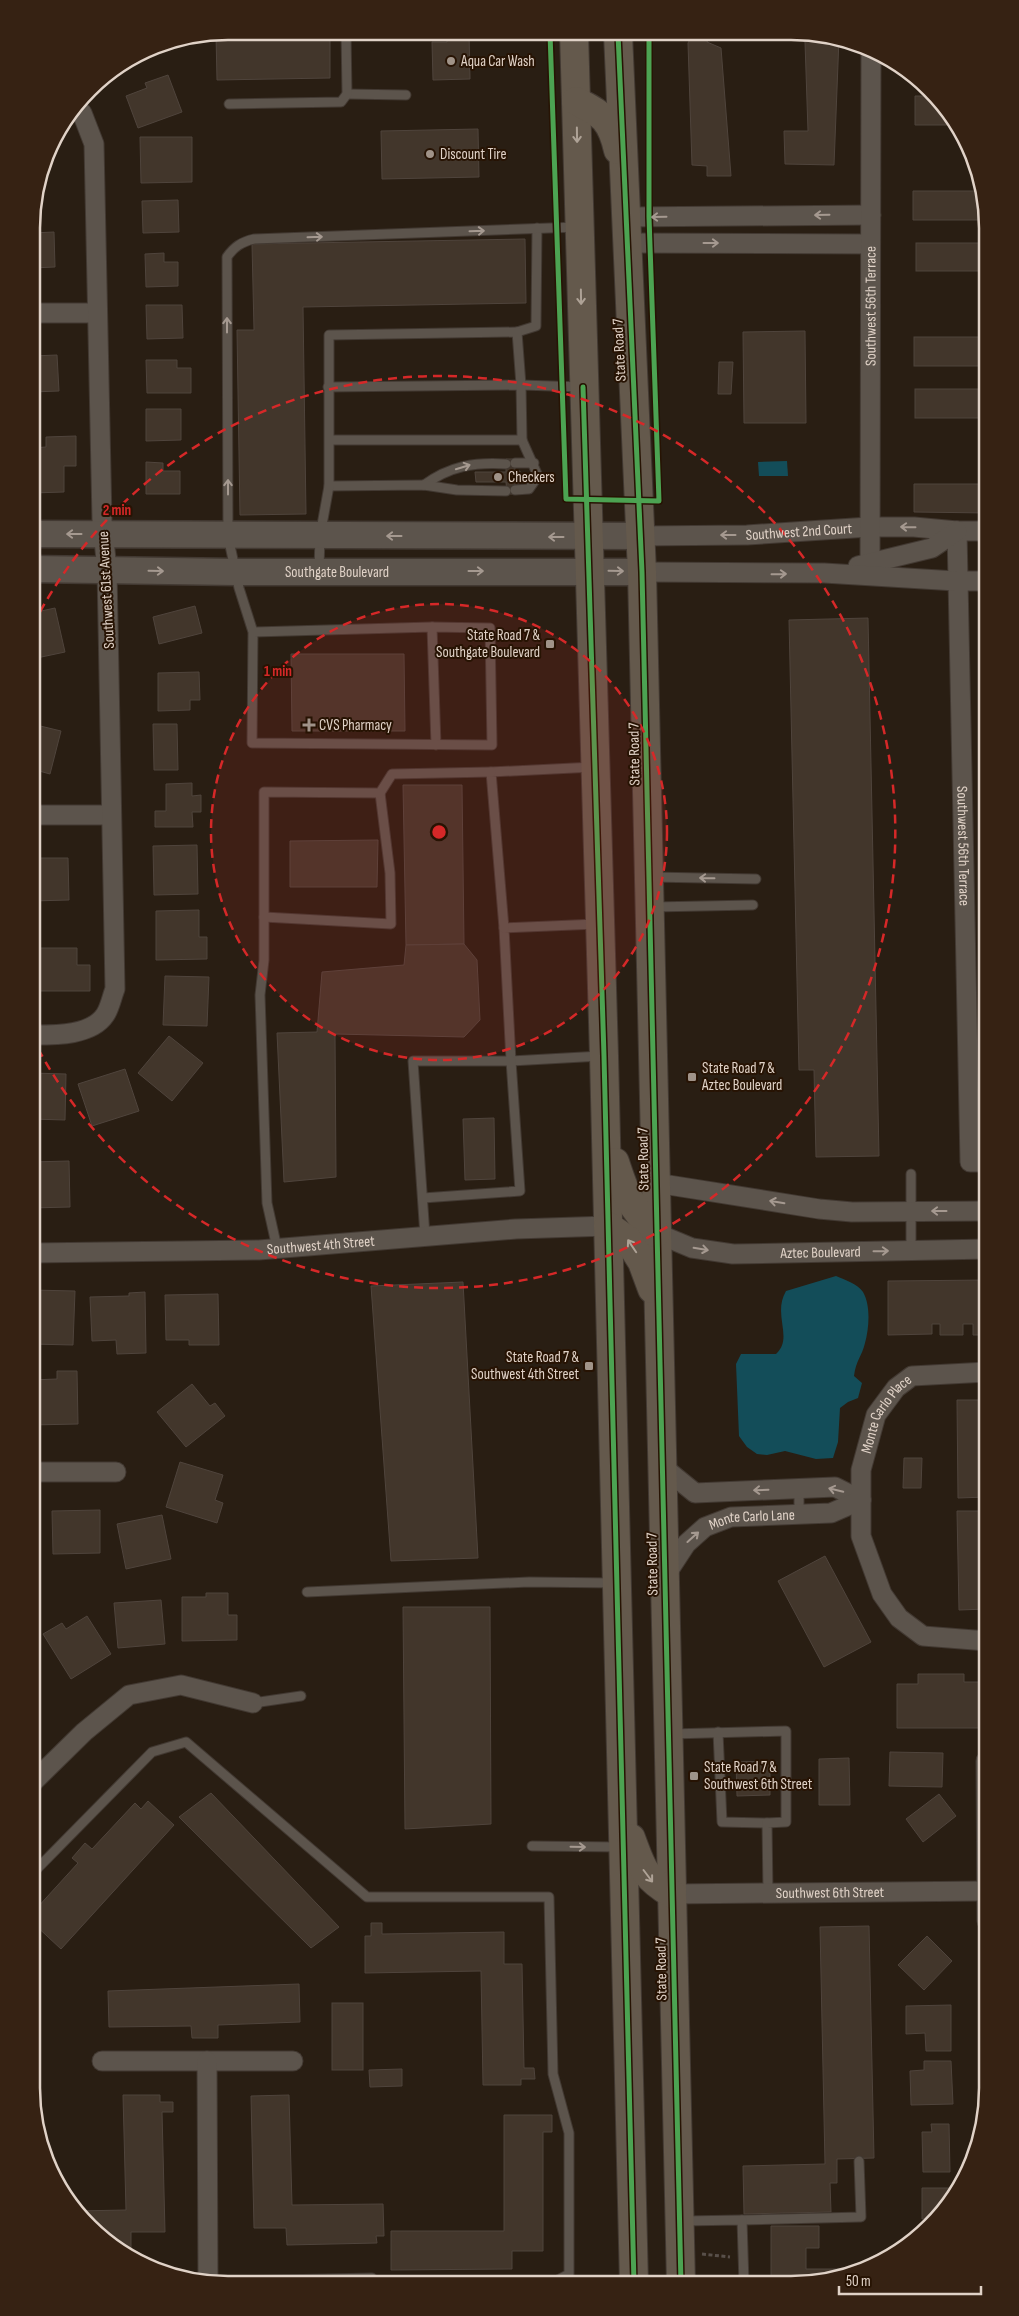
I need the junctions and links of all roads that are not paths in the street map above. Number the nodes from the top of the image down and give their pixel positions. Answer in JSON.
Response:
{"nodes":[{"id":1,"x":346,"y":40,"type":"edge"},
{"id":2,"x":574,"y":40,"type":"edge"},
{"id":3,"x":618,"y":40,"type":"edge"},
{"id":4,"x":871,"y":58,"type":"edge"},
{"id":5,"x":348,"y":94,"type":"junction"},
{"id":6,"x":406,"y":95,"type":"dead end"},
{"id":7,"x":576,"y":101,"type":"junction"},
{"id":8,"x":229,"y":104,"type":"dead end"},
{"id":9,"x":80,"y":112,"type":"edge"},
{"id":10,"x":623,"y":176,"type":"junction"},
{"id":11,"x":871,"y":215,"type":"junction"},
{"id":12,"x":580,"y":227,"type":"junction"},
{"id":13,"x":537,"y":228,"type":"junction"},
{"id":14,"x":626,"y":230,"type":"junction"},
{"id":15,"x":870,"y":244,"type":"junction"},
{"id":16,"x":40,"y":312,"type":"edge"},
{"id":17,"x":96,"y":313,"type":"junction"},
{"id":18,"x":517,"y":332,"type":"junction"},
{"id":19,"x":521,"y":385,"type":"junction"},
{"id":20,"x":328,"y":387,"type":"junction"},
{"id":21,"x":583,"y":387,"type":"junction"},
{"id":22,"x":330,"y":440,"type":"junction"},
{"id":23,"x":522,"y":440,"type":"junction"},
{"id":24,"x":534,"y":464,"type":"junction"},
{"id":25,"x":424,"y":485,"type":"junction"},
{"id":26,"x":329,"y":486,"type":"junction"},
{"id":27,"x":870,"y":527,"type":"junction"},
{"id":28,"x":957,"y":531,"type":"junction"},
{"id":29,"x":979,"y":531,"type":"edge"},
{"id":30,"x":40,"y":534,"type":"edge"},
{"id":31,"x":103,"y":534,"type":"junction"},
{"id":32,"x":228,"y":536,"type":"junction"},
{"id":33,"x":320,"y":536,"type":"junction"},
{"id":34,"x":640,"y":536,"type":"junction"},
{"id":35,"x":589,"y":537,"type":"junction"},
{"id":36,"x":870,"y":564,"type":"junction"},
{"id":37,"x":40,"y":569,"type":"edge"},
{"id":38,"x":107,"y":570,"type":"junction"},
{"id":39,"x":590,"y":570,"type":"junction"},
{"id":40,"x":235,"y":572,"type":"junction"},
{"id":41,"x":319,"y":572,"type":"junction"},
{"id":42,"x":642,"y":572,"type":"junction"},
{"id":43,"x":824,"y":573,"type":"junction"},
{"id":44,"x":956,"y":581,"type":"junction"},
{"id":45,"x":979,"y":581,"type":"edge"},
{"id":46,"x":432,"y":627,"type":"junction"},
{"id":47,"x":253,"y":632,"type":"junction"},
{"id":48,"x":436,"y":745,"type":"junction"},
{"id":49,"x":595,"y":767,"type":"junction"},
{"id":50,"x":491,"y":772,"type":"junction"},
{"id":51,"x":380,"y":793,"type":"junction"},
{"id":52,"x":40,"y":815,"type":"edge"},
{"id":53,"x":111,"y":815,"type":"junction"},
{"id":54,"x":649,"y":877,"type":"junction"},
{"id":55,"x":756,"y":879,"type":"dead end"},
{"id":56,"x":753,"y":905,"type":"dead end"},
{"id":57,"x":650,"y":907,"type":"junction"},
{"id":58,"x":264,"y":917,"type":"junction"},
{"id":59,"x":600,"y":924,"type":"junction"},
{"id":60,"x":504,"y":928,"type":"junction"},
{"id":61,"x":40,"y":1035,"type":"edge"},
{"id":62,"x":604,"y":1056,"type":"junction"},
{"id":63,"x":511,"y":1062,"type":"junction"},
{"id":64,"x":606,"y":1132,"type":"junction"},
{"id":65,"x":979,"y":1162,"type":"edge"},
{"id":66,"x":911,"y":1174,"type":"dead end"},
{"id":67,"x":656,"y":1183,"type":"junction"},
{"id":68,"x":423,"y":1198,"type":"junction"},
{"id":69,"x":911,"y":1211,"type":"junction"},
{"id":70,"x":979,"y":1211,"type":"edge"},
{"id":71,"x":608,"y":1226,"type":"junction"},
{"id":72,"x":656,"y":1233,"type":"junction"},
{"id":73,"x":426,"y":1236,"type":"junction"},
{"id":74,"x":277,"y":1248,"type":"junction"},
{"id":75,"x":979,"y":1249,"type":"edge"},
{"id":76,"x":911,"y":1250,"type":"junction"},
{"id":77,"x":40,"y":1253,"type":"edge"},
{"id":78,"x":659,"y":1306,"type":"junction"},
{"id":79,"x":979,"y":1372,"type":"edge"},
{"id":80,"x":662,"y":1467,"type":"junction"},
{"id":81,"x":40,"y":1472,"type":"edge"},
{"id":82,"x":116,"y":1472,"type":"dead end"},
{"id":83,"x":799,"y":1489,"type":"junction"},
{"id":84,"x":861,"y":1500,"type":"junction"},
{"id":85,"x":800,"y":1515,"type":"junction"},
{"id":86,"x":665,"y":1576,"type":"junction"},
{"id":87,"x":617,"y":1583,"type":"junction"},
{"id":88,"x":307,"y":1592,"type":"dead end"},
{"id":89,"x":979,"y":1640,"type":"edge"},
{"id":90,"x":301,"y":1696,"type":"dead end"},
{"id":91,"x":253,"y":1703,"type":"joint"},
{"id":92,"x":718,"y":1732,"type":"junction"},
{"id":93,"x":668,"y":1735,"type":"junction"},
{"id":94,"x":40,"y":1775,"type":"edge"},
{"id":95,"x":623,"y":1815,"type":"junction"},
{"id":96,"x":767,"y":1823,"type":"junction"},
{"id":97,"x":532,"y":1846,"type":"dead end"},
{"id":98,"x":624,"y":1847,"type":"junction"},
{"id":99,"x":40,"y":1866,"type":"edge"},
{"id":100,"x":979,"y":1891,"type":"edge"},
{"id":101,"x":768,"y":1893,"type":"junction"},
{"id":102,"x":672,"y":1894,"type":"junction"},
{"id":103,"x":102,"y":2061,"type":"dead end"},
{"id":104,"x":207,"y":2061,"type":"junction"},
{"id":105,"x":292,"y":2061,"type":"dead end"},
{"id":106,"x":859,"y":2161,"type":"dead end"},
{"id":107,"x":742,"y":2220,"type":"junction"},
{"id":108,"x":680,"y":2221,"type":"junction"},
{"id":109,"x":208,"y":2275,"type":"edge"},
{"id":110,"x":565,"y":2276,"type":"edge"},
{"id":111,"x":634,"y":2276,"type":"edge"},
{"id":112,"x":681,"y":2276,"type":"edge"},
{"id":113,"x":744,"y":2276,"type":"edge"}],
"edges":[{"from":1,"to":5,"type":"lane"},
{"from":2,"to":7,"type":"main road"},
{"from":3,"to":10,"type":"main road","name":"State Road 7"},
{"from":4,"to":11,"type":"street","name":"Southwest 56th Terrace"},
{"from":5,"to":6,"type":"lane"},
{"from":5,"to":8,"type":"lane"},
{"from":7,"to":10,"type":"main road"},
{"from":7,"to":12,"type":"main road","one_way":true},
{"from":9,"to":17,"type":"street","name":"Southwest 61st Avenue"},
{"from":10,"to":14,"type":"main road","name":"State Road 7"},
{"from":11,"to":14,"type":"street","one_way":true},
{"from":11,"to":15,"type":"street","name":"Southwest 56th Terrace"},
{"from":12,"to":13,"type":"lane"},
{"from":12,"to":21,"type":"main road","one_way":true},
{"from":13,"to":18,"type":"lane"},
{"from":32,"to":13,"type":"lane","one_way":true},
{"from":14,"to":15,"type":"street","one_way":true},
{"from":14,"to":34,"type":"main road","name":"State Road 7"},
{"from":15,"to":27,"type":"street","name":"Southwest 56th Terrace"},
{"from":16,"to":17,"type":"street"},
{"from":17,"to":31,"type":"street","name":"Southwest 61st Avenue"},
{"from":18,"to":19,"type":"lane"},
{"from":18,"to":20,"type":"lane"},
{"from":19,"to":20,"type":"lane"},
{"from":19,"to":21,"type":"lane"},
{"from":19,"to":23,"type":"lane"},
{"from":20,"to":22,"type":"lane"},
{"from":21,"to":35,"type":"main road"},
{"from":22,"to":23,"type":"lane"},
{"from":22,"to":26,"type":"lane"},
{"from":23,"to":24,"type":"lane"},
{"from":25,"to":24,"type":"lane","one_way":true},
{"from":24,"to":25,"type":"lane"},
{"from":25,"to":26,"type":"lane"},
{"from":26,"to":33,"type":"lane"},
{"from":28,"to":27,"type":"street","name":"Southwest 2nd Court","one_way":true},
{"from":27,"to":34,"type":"street","name":"Southwest 2nd Court","one_way":true},
{"from":27,"to":36,"type":"street","name":"Southwest 56th Terrace"},
{"from":28,"to":29,"type":"street","name":"Southwest 2nd Court"},
{"from":28,"to":36,"type":"street"},
{"from":28,"to":44,"type":"street","name":"Southwest 56th Terrace"},
{"from":31,"to":30,"type":"main road","one_way":true},
{"from":31,"to":32,"type":"main road"},
{"from":31,"to":38,"type":"street","name":"Southwest 61st Avenue"},
{"from":32,"to":33,"type":"main road"},
{"from":32,"to":40,"type":"lane"},
{"from":35,"to":33,"type":"main road","one_way":true},
{"from":33,"to":41,"type":"lane"},
{"from":34,"to":35,"type":"main road"},
{"from":34,"to":42,"type":"main road","name":"State Road 7"},
{"from":35,"to":39,"type":"main road"},
{"from":36,"to":43,"type":"street"},
{"from":37,"to":38,"type":"main road","name":"Southgate Boulevard"},
{"from":38,"to":40,"type":"main road","name":"Southgate Boulevard","one_way":true},
{"from":38,"to":53,"type":"street","name":"Southwest 61st Avenue"},
{"from":41,"to":39,"type":"main road","name":"Southgate Boulevard","one_way":true},
{"from":39,"to":42,"type":"main road","name":"Southgate Boulevard","one_way":true},
{"from":39,"to":49,"type":"main road"},
{"from":40,"to":41,"type":"main road","name":"Southgate Boulevard"},
{"from":40,"to":47,"type":"lane"},
{"from":42,"to":43,"type":"street","one_way":true},
{"from":42,"to":54,"type":"main road","name":"State Road 7"},
{"from":43,"to":44,"type":"street"},
{"from":44,"to":45,"type":"street"},
{"from":44,"to":65,"type":"street","name":"Southwest 56th Terrace"},
{"from":46,"to":47,"type":"lane"},
{"from":46,"to":48,"type":"lane"},
{"from":46,"to":48,"type":"lane"},
{"from":47,"to":48,"type":"lane"},
{"from":49,"to":50,"type":"lane"},
{"from":49,"to":59,"type":"main road"},
{"from":50,"to":51,"type":"lane"},
{"from":50,"to":60,"type":"lane"},
{"from":51,"to":58,"type":"lane"},
{"from":51,"to":58,"type":"lane"},
{"from":52,"to":53,"type":"street"},
{"from":53,"to":61,"type":"street","name":"Southwest 61st Avenue"},
{"from":55,"to":54,"type":"lane","one_way":true},
{"from":54,"to":57,"type":"main road","name":"State Road 7"},
{"from":56,"to":57,"type":"lane"},
{"from":57,"to":67,"type":"main road","name":"State Road 7"},
{"from":58,"to":74,"type":"lane"},
{"from":59,"to":60,"type":"lane"},
{"from":59,"to":62,"type":"main road"},
{"from":60,"to":63,"type":"lane"},
{"from":62,"to":63,"type":"lane"},
{"from":62,"to":64,"type":"main road"},
{"from":63,"to":68,"type":"lane"},
{"from":63,"to":68,"type":"lane"},
{"from":64,"to":71,"type":"main road"},
{"from":64,"to":72,"type":"main road"},
{"from":66,"to":69,"type":"lane"},
{"from":69,"to":67,"type":"street","one_way":true},
{"from":67,"to":72,"type":"main road","name":"State Road 7"},
{"from":68,"to":73,"type":"lane"},
{"from":70,"to":69,"type":"street","one_way":true},
{"from":69,"to":76,"type":"lane"},
{"from":71,"to":73,"type":"street","name":"Southwest 4th Street"},
{"from":78,"to":71,"type":"main road","one_way":true},
{"from":71,"to":87,"type":"main road"},
{"from":72,"to":76,"type":"street","name":"Aztec Boulevard","one_way":true},
{"from":72,"to":78,"type":"main road","name":"State Road 7"},
{"from":73,"to":74,"type":"street","name":"Southwest 4th Street"},
{"from":74,"to":77,"type":"street","name":"Southwest 4th Street"},
{"from":75,"to":76,"type":"street","name":"Aztec Boulevard"},
{"from":78,"to":80,"type":"main road","name":"State Road 7"},
{"from":79,"to":84,"type":"street","name":"Monte Carlo Place"},
{"from":83,"to":80,"type":"street","name":"Monte Carlo Lane","one_way":true},
{"from":80,"to":86,"type":"main road","name":"State Road 7"},
{"from":81,"to":82,"type":"street"},
{"from":84,"to":83,"type":"street","name":"Monte Carlo Lane","one_way":true},
{"from":83,"to":85,"type":"lane"},
{"from":84,"to":85,"type":"street","name":"Monte Carlo Lane"},
{"from":84,"to":89,"type":"street"},
{"from":86,"to":85,"type":"street","name":"Monte Carlo Lane","one_way":true},
{"from":86,"to":93,"type":"main road","name":"State Road 7"},
{"from":87,"to":88,"type":"lane"},
{"from":87,"to":95,"type":"main road"},
{"from":90,"to":91,"type":"lane"},
{"from":91,"to":94,"type":"street"},
{"from":92,"to":93,"type":"lane"},
{"from":92,"to":96,"type":"lane"},
{"from":92,"to":96,"type":"lane"},
{"from":93,"to":102,"type":"main road","name":"State Road 7"},
{"from":95,"to":98,"type":"main road"},
{"from":95,"to":102,"type":"main road","one_way":true},
{"from":96,"to":101,"type":"lane"},
{"from":97,"to":98,"type":"lane","one_way":true},
{"from":98,"to":111,"type":"main road"},
{"from":99,"to":110,"type":"lane"},
{"from":100,"to":101,"type":"street","name":"Southwest 6th Street"},
{"from":101,"to":102,"type":"street","name":"Southwest 6th Street"},
{"from":102,"to":108,"type":"main road","name":"State Road 7"},
{"from":103,"to":104,"type":"street"},
{"from":104,"to":105,"type":"street"},
{"from":104,"to":109,"type":"street"},
{"from":106,"to":107,"type":"lane"},
{"from":107,"to":108,"type":"lane"},
{"from":107,"to":113,"type":"lane"},
{"from":108,"to":112,"type":"main road","name":"State Road 7"}]}
